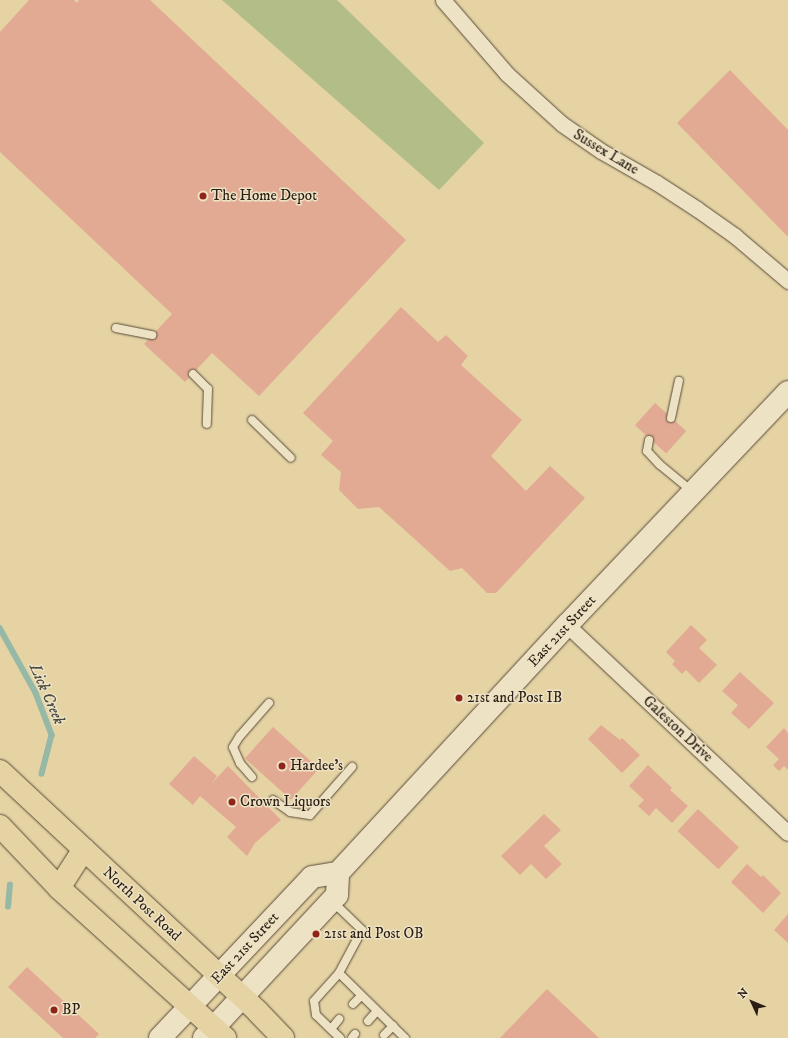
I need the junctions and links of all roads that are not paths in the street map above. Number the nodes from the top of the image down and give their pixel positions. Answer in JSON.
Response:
{"nodes":[{"id":1,"x":443,"y":0,"type":"edge"},
{"id":2,"x":788,"y":281,"type":"edge"},
{"id":3,"x":116,"y":328,"type":"dead end"},
{"id":4,"x":152,"y":335,"type":"dead end"},
{"id":5,"x":193,"y":374,"type":"dead end"},
{"id":6,"x":678,"y":381,"type":"dead end"},
{"id":7,"x":788,"y":392,"type":"edge"},
{"id":8,"x":671,"y":418,"type":"dead end"},
{"id":9,"x":252,"y":420,"type":"dead end"},
{"id":10,"x":207,"y":424,"type":"dead end"},
{"id":11,"x":649,"y":440,"type":"dead end"},
{"id":12,"x":291,"y":458,"type":"dead end"},
{"id":13,"x":693,"y":493,"type":"junction"},
{"id":14,"x":567,"y":625,"type":"junction"},
{"id":15,"x":269,"y":703,"type":"dead end"},
{"id":16,"x":352,"y":767,"type":"dead end"},
{"id":17,"x":0,"y":771,"type":"edge"},
{"id":18,"x":252,"y":777,"type":"dead end"},
{"id":19,"x":273,"y":800,"type":"dead end"},
{"id":20,"x":0,"y":826,"type":"edge"},
{"id":21,"x":788,"y":833,"type":"edge"},
{"id":22,"x":84,"y":849,"type":"junction"},
{"id":23,"x":338,"y":873,"type":"junction"},
{"id":24,"x":59,"y":888,"type":"junction"},
{"id":25,"x":332,"y":901,"type":"junction"},
{"id":26,"x":339,"y":973,"type":"junction"},
{"id":27,"x":219,"y":976,"type":"junction"},
{"id":28,"x":361,"y":996,"type":"junction"},
{"id":29,"x":241,"y":998,"type":"junction"},
{"id":30,"x":353,"y":1004,"type":"dead end"},
{"id":31,"x":191,"y":1006,"type":"junction"},
{"id":32,"x":376,"y":1011,"type":"junction"},
{"id":33,"x":339,"y":1019,"type":"dead end"},
{"id":34,"x":368,"y":1021,"type":"dead end"},
{"id":35,"x":393,"y":1026,"type":"junction"},
{"id":36,"x":331,"y":1029,"type":"junction"},
{"id":37,"x":214,"y":1034,"type":"edge"},
{"id":38,"x":384,"y":1035,"type":"dead end"},
{"id":39,"x":160,"y":1038,"type":"edge"},
{"id":40,"x":282,"y":1038,"type":"edge"},
{"id":41,"x":340,"y":1038,"type":"edge"},
{"id":42,"x":405,"y":1038,"type":"edge"}],
"edges":[{"from":1,"to":2,"type":"street","name":"Sussex Lane"},
{"from":3,"to":4,"type":"lane"},
{"from":5,"to":10,"type":"lane"},
{"from":6,"to":8,"type":"lane"},
{"from":7,"to":13,"type":"main road","name":"East 21st Street"},
{"from":9,"to":12,"type":"lane"},
{"from":11,"to":13,"type":"lane"},
{"from":13,"to":14,"type":"main road","name":"East 21st Street"},
{"from":14,"to":21,"type":"street","name":"Galeston Drive"},
{"from":14,"to":23,"type":"main road","name":"East 21st Street"},
{"from":15,"to":18,"type":"lane"},
{"from":16,"to":19,"type":"lane"},
{"from":17,"to":22,"type":"main road","name":"North Post Road"},
{"from":20,"to":24,"type":"main road"},
{"from":22,"to":24,"type":"main road"},
{"from":22,"to":27,"type":"main road","name":"North Post Road"},
{"from":23,"to":25,"type":"main road","name":"East 21st Street"},
{"from":23,"to":27,"type":"main road","name":"East 21st Street"},
{"from":24,"to":31,"type":"main road"},
{"from":25,"to":26,"type":"lane"},
{"from":25,"to":29,"type":"main road","name":"East 21st Street"},
{"from":26,"to":28,"type":"lane"},
{"from":26,"to":36,"type":"lane"},
{"from":27,"to":29,"type":"main road","name":"North Post Road"},
{"from":27,"to":31,"type":"main road","name":"East 21st Street"},
{"from":28,"to":30,"type":"lane"},
{"from":28,"to":32,"type":"lane"},
{"from":29,"to":37,"type":"main road","name":"East 21st Street"},
{"from":29,"to":40,"type":"main road","name":"North Post Road"},
{"from":31,"to":37,"type":"main road"},
{"from":31,"to":39,"type":"main road","name":"East 21st Street"},
{"from":32,"to":34,"type":"lane"},
{"from":32,"to":35,"type":"lane"},
{"from":33,"to":36,"type":"lane"},
{"from":35,"to":38,"type":"lane"},
{"from":35,"to":42,"type":"lane"},
{"from":36,"to":41,"type":"lane"}]}
